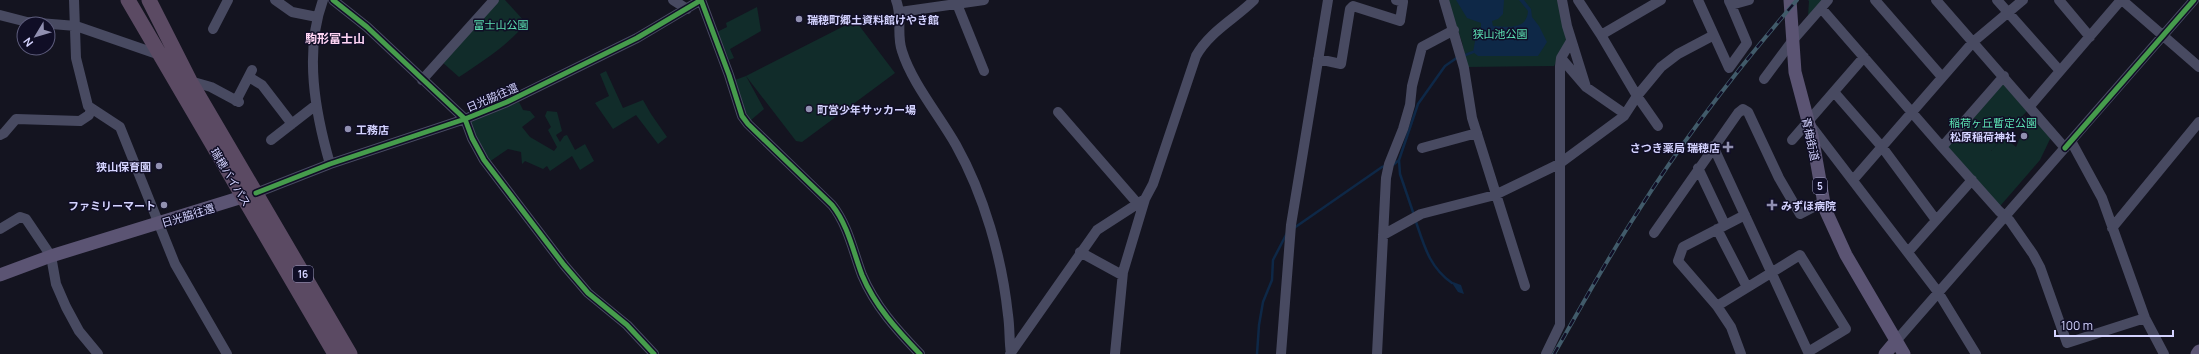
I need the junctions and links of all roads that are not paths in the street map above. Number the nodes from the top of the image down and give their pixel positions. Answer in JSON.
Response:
{"nodes":[{"id":1,"x":74,"y":0,"type":"edge"},
{"id":2,"x":128,"y":0,"type":"edge"},
{"id":3,"x":149,"y":0,"type":"edge"},
{"id":4,"x":228,"y":0,"type":"edge"},
{"id":5,"x":275,"y":0,"type":"edge"},
{"id":6,"x":323,"y":0,"type":"edge"},
{"id":7,"x":333,"y":0,"type":"edge"},
{"id":8,"x":494,"y":0,"type":"edge"},
{"id":9,"x":673,"y":0,"type":"edge"},
{"id":10,"x":701,"y":0,"type":"edge"},
{"id":11,"x":896,"y":0,"type":"edge"},
{"id":12,"x":984,"y":0,"type":"edge"},
{"id":13,"x":1254,"y":0,"type":"edge"},
{"id":14,"x":1328,"y":0,"type":"edge"},
{"id":15,"x":1396,"y":0,"type":"edge"},
{"id":16,"x":1444,"y":0,"type":"edge"},
{"id":17,"x":1562,"y":0,"type":"edge"},
{"id":18,"x":1578,"y":0,"type":"edge"},
{"id":19,"x":1660,"y":0,"type":"edge"},
{"id":20,"x":1698,"y":0,"type":"edge"},
{"id":21,"x":1749,"y":0,"type":"edge"},
{"id":22,"x":1790,"y":0,"type":"edge"},
{"id":23,"x":1828,"y":0,"type":"edge"},
{"id":24,"x":1875,"y":0,"type":"edge"},
{"id":25,"x":1936,"y":0,"type":"edge"},
{"id":26,"x":1997,"y":0,"type":"edge"},
{"id":27,"x":2023,"y":0,"type":"edge"},
{"id":28,"x":2059,"y":0,"type":"edge"},
{"id":29,"x":2122,"y":0,"type":"edge"},
{"id":30,"x":2194,"y":0,"type":"edge"},
{"id":31,"x":1730,"y":2,"type":"edge"},
{"id":32,"x":957,"y":4,"type":"junction"},
{"id":33,"x":1821,"y":8,"type":"junction"},
{"id":34,"x":687,"y":9,"type":"junction"},
{"id":35,"x":900,"y":12,"type":"junction"},
{"id":36,"x":2008,"y":12,"type":"junction"},
{"id":37,"x":0,"y":15,"type":"edge"},
{"id":38,"x":317,"y":17,"type":"junction"},
{"id":39,"x":76,"y":26,"type":"junction"},
{"id":40,"x":213,"y":30,"type":"dead end"},
{"id":41,"x":1454,"y":30,"type":"junction"},
{"id":42,"x":1601,"y":35,"type":"junction"},
{"id":43,"x":1714,"y":35,"type":"junction"},
{"id":44,"x":2163,"y":36,"type":"junction"},
{"id":45,"x":2090,"y":37,"type":"junction"},
{"id":46,"x":1793,"y":40,"type":"junction"},
{"id":47,"x":1572,"y":41,"type":"junction"},
{"id":48,"x":1973,"y":42,"type":"junction"},
{"id":49,"x":160,"y":55,"type":"junction"},
{"id":50,"x":1561,"y":58,"type":"junction"},
{"id":51,"x":1864,"y":58,"type":"junction"},
{"id":52,"x":1318,"y":59,"type":"junction"},
{"id":53,"x":2199,"y":67,"type":"edge"},
{"id":54,"x":984,"y":71,"type":"dead end"},
{"id":55,"x":2060,"y":71,"type":"junction"},
{"id":56,"x":2004,"y":76,"type":"junction"},
{"id":57,"x":1942,"y":77,"type":"junction"},
{"id":58,"x":1764,"y":79,"type":"dead end"},
{"id":59,"x":422,"y":80,"type":"junction"},
{"id":60,"x":190,"y":81,"type":"junction"},
{"id":61,"x":1586,"y":87,"type":"junction"},
{"id":62,"x":1834,"y":92,"type":"junction"},
{"id":63,"x":1637,"y":96,"type":"junction"},
{"id":64,"x":316,"y":105,"type":"junction"},
{"id":65,"x":2030,"y":106,"type":"junction"},
{"id":66,"x":91,"y":109,"type":"junction"},
{"id":67,"x":1058,"y":112,"type":"dead end"},
{"id":68,"x":1912,"y":112,"type":"junction"},
{"id":69,"x":1625,"y":114,"type":"junction"},
{"id":70,"x":465,"y":119,"type":"junction"},
{"id":71,"x":1808,"y":122,"type":"junction"},
{"id":72,"x":2199,"y":122,"type":"edge"},
{"id":73,"x":292,"y":124,"type":"junction"},
{"id":74,"x":1658,"y":126,"type":"dead end"},
{"id":75,"x":1477,"y":133,"type":"junction"},
{"id":76,"x":0,"y":135,"type":"edge"},
{"id":77,"x":271,"y":140,"type":"dead end"},
{"id":78,"x":1792,"y":140,"type":"dead end"},
{"id":79,"x":2068,"y":144,"type":"junction"},
{"id":80,"x":1713,"y":146,"type":"junction"},
{"id":81,"x":1882,"y":147,"type":"junction"},
{"id":82,"x":1942,"y":147,"type":"junction"},
{"id":83,"x":1422,"y":148,"type":"dead end"},
{"id":84,"x":330,"y":164,"type":"junction"},
{"id":85,"x":1559,"y":164,"type":"junction"},
{"id":86,"x":1698,"y":168,"type":"junction"},
{"id":87,"x":1853,"y":180,"type":"junction"},
{"id":88,"x":1972,"y":180,"type":"junction"},
{"id":89,"x":250,"y":195,"type":"junction"},
{"id":90,"x":1495,"y":195,"type":"junction"},
{"id":91,"x":1142,"y":202,"type":"junction"},
{"id":92,"x":1823,"y":202,"type":"junction"},
{"id":93,"x":1745,"y":215,"type":"junction"},
{"id":94,"x":2005,"y":216,"type":"junction"},
{"id":95,"x":1936,"y":220,"type":"junction"},
{"id":96,"x":160,"y":224,"type":"junction"},
{"id":97,"x":1721,"y":227,"type":"junction"},
{"id":98,"x":2112,"y":228,"type":"junction"},
{"id":99,"x":0,"y":229,"type":"edge"},
{"id":100,"x":1654,"y":233,"type":"dead end"},
{"id":101,"x":1383,"y":235,"type":"junction"},
{"id":102,"x":1080,"y":252,"type":"junction"},
{"id":103,"x":1908,"y":252,"type":"junction"},
{"id":104,"x":51,"y":256,"type":"junction"},
{"id":105,"x":1771,"y":272,"type":"junction"},
{"id":106,"x":0,"y":275,"type":"edge"},
{"id":107,"x":1122,"y":275,"type":"junction"},
{"id":108,"x":1525,"y":286,"type":"dead end"},
{"id":109,"x":1747,"y":287,"type":"junction"},
{"id":110,"x":1938,"y":292,"type":"junction"},
{"id":111,"x":1717,"y":306,"type":"junction"},
{"id":112,"x":2145,"y":318,"type":"junction"},
{"id":113,"x":1896,"y":341,"type":"junction"},
{"id":114,"x":2199,"y":350,"type":"edge"},
{"id":115,"x":1809,"y":353,"type":"edge"},
{"id":116,"x":98,"y":354,"type":"edge"},
{"id":117,"x":227,"y":354,"type":"edge"},
{"id":118,"x":336,"y":354,"type":"edge"},
{"id":119,"x":350,"y":354,"type":"edge"},
{"id":120,"x":654,"y":354,"type":"edge"},
{"id":121,"x":920,"y":354,"type":"edge"},
{"id":122,"x":1010,"y":354,"type":"edge"},
{"id":123,"x":1114,"y":354,"type":"edge"},
{"id":124,"x":1281,"y":354,"type":"edge"},
{"id":125,"x":1377,"y":354,"type":"edge"},
{"id":126,"x":1546,"y":354,"type":"edge"},
{"id":127,"x":1741,"y":354,"type":"edge"},
{"id":128,"x":1885,"y":354,"type":"edge"},
{"id":129,"x":1904,"y":354,"type":"edge"},
{"id":130,"x":1976,"y":354,"type":"edge"},
{"id":131,"x":2164,"y":354,"type":"edge"},
{"id":132,"x":2197,"y":354,"type":"edge"}],
"edges":[{"from":1,"to":39,"type":"street"},
{"from":2,"to":49,"type":"highway","name":"瑞穂バイパス","number":"16"},
{"from":3,"to":60,"type":"highway","name":"瑞穂バイパス","number":"16"},
{"from":4,"to":40,"type":"street"},
{"from":5,"to":38,"type":"street"},
{"from":6,"to":38,"type":"street"},
{"from":7,"to":59,"type":"street"},
{"from":8,"to":59,"type":"street"},
{"from":9,"to":34,"type":"street"},
{"from":10,"to":34,"type":"street","name":"日光脇往還"},
{"from":10,"to":121,"type":"street"},
{"from":11,"to":35,"type":"street"},
{"from":12,"to":32,"type":"street"},
{"from":13,"to":91,"type":"street"},
{"from":14,"to":52,"type":"street"},
{"from":15,"to":52,"type":"street"},
{"from":16,"to":41,"type":"street"},
{"from":17,"to":47,"type":"street"},
{"from":18,"to":42,"type":"street"},
{"from":19,"to":42,"type":"street"},
{"from":20,"to":43,"type":"street"},
{"from":21,"to":31,"type":"street"},
{"from":22,"to":46,"type":"main road","name":"青梅街道","number":"5"},
{"from":23,"to":33,"type":"street"},
{"from":24,"to":57,"type":"street"},
{"from":25,"to":48,"type":"street"},
{"from":26,"to":36,"type":"street"},
{"from":27,"to":36,"type":"street"},
{"from":28,"to":45,"type":"street"},
{"from":29,"to":44,"type":"street"},
{"from":29,"to":45,"type":"street"},
{"from":30,"to":44,"type":"street"},
{"from":31,"to":43,"type":"street"},
{"from":32,"to":35,"type":"street"},
{"from":32,"to":54,"type":"street"},
{"from":33,"to":46,"type":"street"},
{"from":33,"to":51,"type":"street"},
{"from":34,"to":70,"type":"street","name":"日光脇往還"},
{"from":35,"to":122,"type":"street"},
{"from":36,"to":48,"type":"street"},
{"from":36,"to":55,"type":"street"},
{"from":37,"to":39,"type":"street"},
{"from":38,"to":64,"type":"street"},
{"from":39,"to":49,"type":"street"},
{"from":39,"to":66,"type":"street"},
{"from":41,"to":75,"type":"street"},
{"from":41,"to":101,"type":"street"},
{"from":42,"to":63,"type":"street"},
{"from":43,"to":63,"type":"street"},
{"from":44,"to":53,"type":"street"},
{"from":44,"to":79,"type":"street"},
{"from":45,"to":55,"type":"street"},
{"from":46,"to":58,"type":"street"},
{"from":46,"to":71,"type":"main road","name":"青梅街道","number":"5"},
{"from":47,"to":50,"type":"street"},
{"from":47,"to":61,"type":"street"},
{"from":48,"to":56,"type":"street"},
{"from":48,"to":57,"type":"street"},
{"from":49,"to":89,"type":"highway","name":"瑞穂バイパス","number":"16"},
{"from":50,"to":61,"type":"street"},
{"from":50,"to":85,"type":"street"},
{"from":51,"to":62,"type":"street"},
{"from":51,"to":68,"type":"street"},
{"from":52,"to":124,"type":"street"},
{"from":55,"to":65,"type":"street"},
{"from":56,"to":65,"type":"street"},
{"from":56,"to":82,"type":"street"},
{"from":57,"to":68,"type":"street"},
{"from":59,"to":70,"type":"street"},
{"from":60,"to":73,"type":"street"},
{"from":60,"to":89,"type":"highway","name":"瑞穂バイパス","number":"16"},
{"from":61,"to":69,"type":"street"},
{"from":62,"to":71,"type":"street"},
{"from":62,"to":81,"type":"street"},
{"from":63,"to":69,"type":"street"},
{"from":63,"to":74,"type":"street"},
{"from":64,"to":73,"type":"street"},
{"from":64,"to":84,"type":"street"},
{"from":65,"to":79,"type":"street"},
{"from":66,"to":76,"type":"street"},
{"from":66,"to":96,"type":"street"},
{"from":67,"to":91,"type":"street"},
{"from":68,"to":81,"type":"street"},
{"from":68,"to":82,"type":"street"},
{"from":69,"to":85,"type":"street"},
{"from":70,"to":84,"type":"street","name":"日光脇往還"},
{"from":70,"to":120,"type":"street"},
{"from":71,"to":78,"type":"street"},
{"from":71,"to":87,"type":"street"},
{"from":71,"to":92,"type":"main road","name":"青梅街道","number":"5"},
{"from":72,"to":98,"type":"street"},
{"from":73,"to":77,"type":"street"},
{"from":75,"to":83,"type":"street"},
{"from":75,"to":90,"type":"street"},
{"from":79,"to":94,"type":"street"},
{"from":79,"to":98,"type":"street"},
{"from":80,"to":86,"type":"street"},
{"from":80,"to":92,"type":"street"},
{"from":80,"to":93,"type":"street"},
{"from":81,"to":87,"type":"street"},
{"from":81,"to":95,"type":"street"},
{"from":82,"to":88,"type":"street"},
{"from":84,"to":89,"type":"street","name":"日光脇往還"},
{"from":85,"to":90,"type":"street"},
{"from":85,"to":126,"type":"street"},
{"from":86,"to":97,"type":"street"},
{"from":86,"to":100,"type":"street"},
{"from":87,"to":103,"type":"street"},
{"from":88,"to":94,"type":"street"},
{"from":88,"to":95,"type":"street"},
{"from":89,"to":96,"type":"main road","name":"日光脇往還"},
{"from":89,"to":118,"type":"highway","name":"瑞穂バイパス","number":"16"},
{"from":89,"to":119,"type":"highway","name":"瑞穂バイパス","number":"16"},
{"from":90,"to":101,"type":"street"},
{"from":90,"to":108,"type":"street"},
{"from":91,"to":102,"type":"street"},
{"from":91,"to":107,"type":"street"},
{"from":92,"to":113,"type":"main road","name":"青梅街道","number":"5"},
{"from":93,"to":97,"type":"street"},
{"from":93,"to":105,"type":"street"},
{"from":94,"to":110,"type":"street"},
{"from":94,"to":112,"type":"street"},
{"from":95,"to":103,"type":"street"},
{"from":96,"to":104,"type":"main road","name":"日光脇往還"},
{"from":96,"to":117,"type":"street"},
{"from":97,"to":109,"type":"street"},
{"from":97,"to":111,"type":"street"},
{"from":98,"to":112,"type":"street"},
{"from":99,"to":104,"type":"street"},
{"from":101,"to":125,"type":"street"},
{"from":102,"to":107,"type":"street"},
{"from":102,"to":122,"type":"street"},
{"from":103,"to":110,"type":"street"},
{"from":104,"to":106,"type":"main road","name":"日光脇往還"},
{"from":104,"to":116,"type":"street"},
{"from":105,"to":109,"type":"street"},
{"from":105,"to":115,"type":"street"},
{"from":105,"to":115,"type":"street"},
{"from":107,"to":123,"type":"street"},
{"from":109,"to":111,"type":"street"},
{"from":110,"to":113,"type":"street"},
{"from":110,"to":130,"type":"street"},
{"from":111,"to":127,"type":"street"},
{"from":112,"to":131,"type":"street"},
{"from":113,"to":128,"type":"main road"},
{"from":113,"to":129,"type":"main road","name":"青梅街道","number":"5"},
{"from":114,"to":132,"type":"main road"}]}
